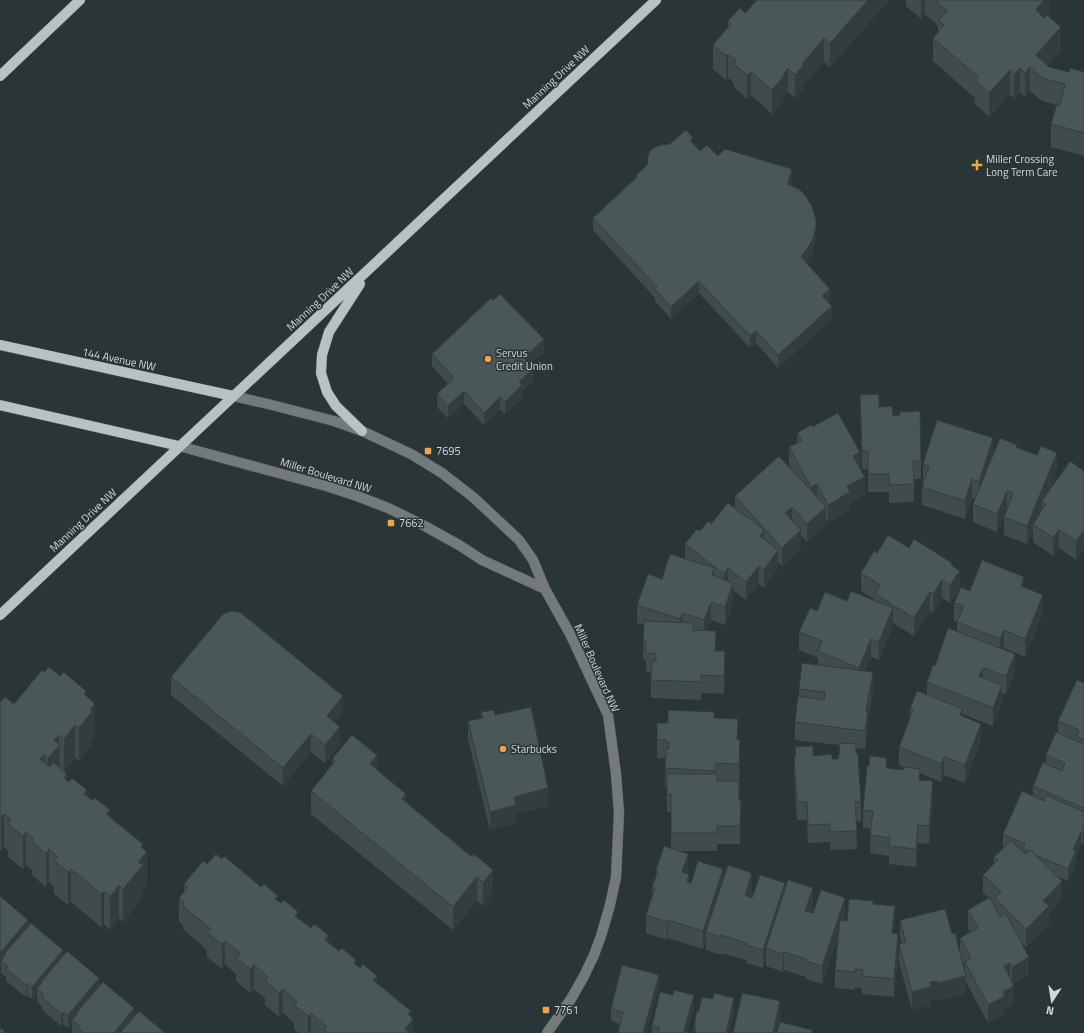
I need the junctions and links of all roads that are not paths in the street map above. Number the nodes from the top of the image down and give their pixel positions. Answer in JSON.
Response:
{"nodes":[{"id":1,"x":80,"y":0,"type":"edge"},
{"id":2,"x":656,"y":0,"type":"edge"},
{"id":3,"x":0,"y":76,"type":"edge"},
{"id":4,"x":368,"y":270,"type":"junction"},
{"id":5,"x":0,"y":345,"type":"edge"},
{"id":6,"x":233,"y":396,"type":"junction"},
{"id":7,"x":0,"y":405,"type":"edge"},
{"id":8,"x":362,"y":431,"type":"junction"},
{"id":9,"x":179,"y":446,"type":"junction"},
{"id":10,"x":545,"y":589,"type":"junction"},
{"id":11,"x":0,"y":615,"type":"edge"},
{"id":12,"x":547,"y":1033,"type":"edge"}],
"edges":[{"from":1,"to":3,"type":"main road"},
{"from":2,"to":4,"type":"main road","name":"Manning Drive NW"},
{"from":4,"to":6,"type":"main road","name":"Manning Drive NW"},
{"from":4,"to":8,"type":"main road"},
{"from":5,"to":6,"type":"main road","name":"144 Avenue NW"},
{"from":6,"to":8,"type":"street","name":"Miller Boulevard NW"},
{"from":6,"to":9,"type":"main road","name":"Manning Drive NW"},
{"from":7,"to":9,"type":"main road"},
{"from":8,"to":10,"type":"street","name":"Miller Boulevard NW"},
{"from":9,"to":10,"type":"street","name":"Miller Boulevard NW"},
{"from":9,"to":11,"type":"main road","name":"Manning Drive NW"},
{"from":10,"to":12,"type":"street","name":"Miller Boulevard NW"}]}
